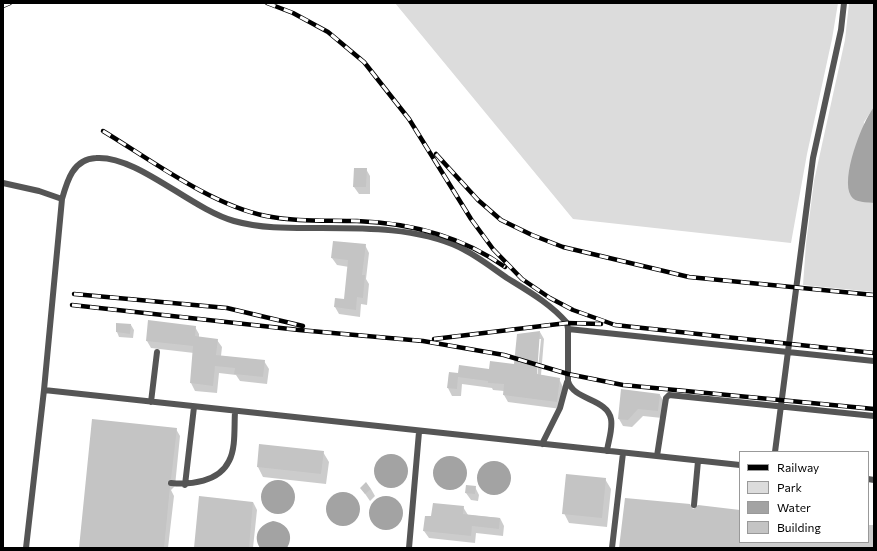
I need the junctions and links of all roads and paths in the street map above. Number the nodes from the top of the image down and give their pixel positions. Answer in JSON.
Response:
{"nodes":[{"id":1,"x":844,"y":3,"type":"edge"},
{"id":2,"x":3,"y":183,"type":"edge"},
{"id":3,"x":62,"y":199,"type":"junction"},
{"id":4,"x":568,"y":329,"type":"junction"},
{"id":5,"x":157,"y":352,"type":"dead end"},
{"id":6,"x":788,"y":352,"type":"junction"},
{"id":7,"x":874,"y":361,"type":"edge"},
{"id":8,"x":568,"y":381,"type":"junction"},
{"id":9,"x":44,"y":390,"type":"junction"},
{"id":10,"x":151,"y":402,"type":"junction"},
{"id":11,"x":781,"y":406,"type":"junction"},
{"id":12,"x":194,"y":407,"type":"junction"},
{"id":13,"x":235,"y":412,"type":"junction"},
{"id":14,"x":874,"y":416,"type":"edge"},
{"id":15,"x":419,"y":432,"type":"junction"},
{"id":16,"x":542,"y":444,"type":"junction"},
{"id":17,"x":607,"y":451,"type":"junction"},
{"id":18,"x":775,"y":451,"type":"edge"},
{"id":19,"x":623,"y":453,"type":"junction"},
{"id":20,"x":657,"y":456,"type":"junction"},
{"id":21,"x":698,"y":461,"type":"junction"},
{"id":22,"x":739,"y":465,"type":"edge"},
{"id":23,"x":171,"y":483,"type":"dead end"},
{"id":24,"x":185,"y":485,"type":"junction"},
{"id":25,"x":694,"y":505,"type":"dead end"},
{"id":26,"x":26,"y":548,"type":"edge"},
{"id":27,"x":408,"y":548,"type":"edge"},
{"id":28,"x":612,"y":548,"type":"edge"}],
"edges":[{"from":1,"to":6,"type":"lane"},
{"from":2,"to":3,"type":"lane"},
{"from":3,"to":4,"type":"lane"},
{"from":3,"to":9,"type":"lane"},
{"from":4,"to":6,"type":"lane"},
{"from":4,"to":8,"type":"lane"},
{"from":5,"to":10,"type":"lane"},
{"from":6,"to":7,"type":"lane"},
{"from":6,"to":11,"type":"lane"},
{"from":8,"to":16,"type":"lane"},
{"from":8,"to":17,"type":"lane"},
{"from":9,"to":10,"type":"lane"},
{"from":9,"to":26,"type":"lane"},
{"from":10,"to":12,"type":"lane"},
{"from":11,"to":14,"type":"lane"},
{"from":11,"to":18,"type":"lane"},
{"from":11,"to":20,"type":"lane"},
{"from":12,"to":13,"type":"lane"},
{"from":12,"to":24,"type":"lane"},
{"from":13,"to":15,"type":"lane"},
{"from":13,"to":24,"type":"lane"},
{"from":15,"to":16,"type":"lane"},
{"from":15,"to":27,"type":"lane"},
{"from":16,"to":17,"type":"lane"},
{"from":17,"to":19,"type":"lane"},
{"from":19,"to":20,"type":"lane"},
{"from":19,"to":28,"type":"lane"},
{"from":20,"to":21,"type":"lane"},
{"from":21,"to":22,"type":"lane"},
{"from":21,"to":25,"type":"lane"},
{"from":23,"to":24,"type":"lane"}]}
